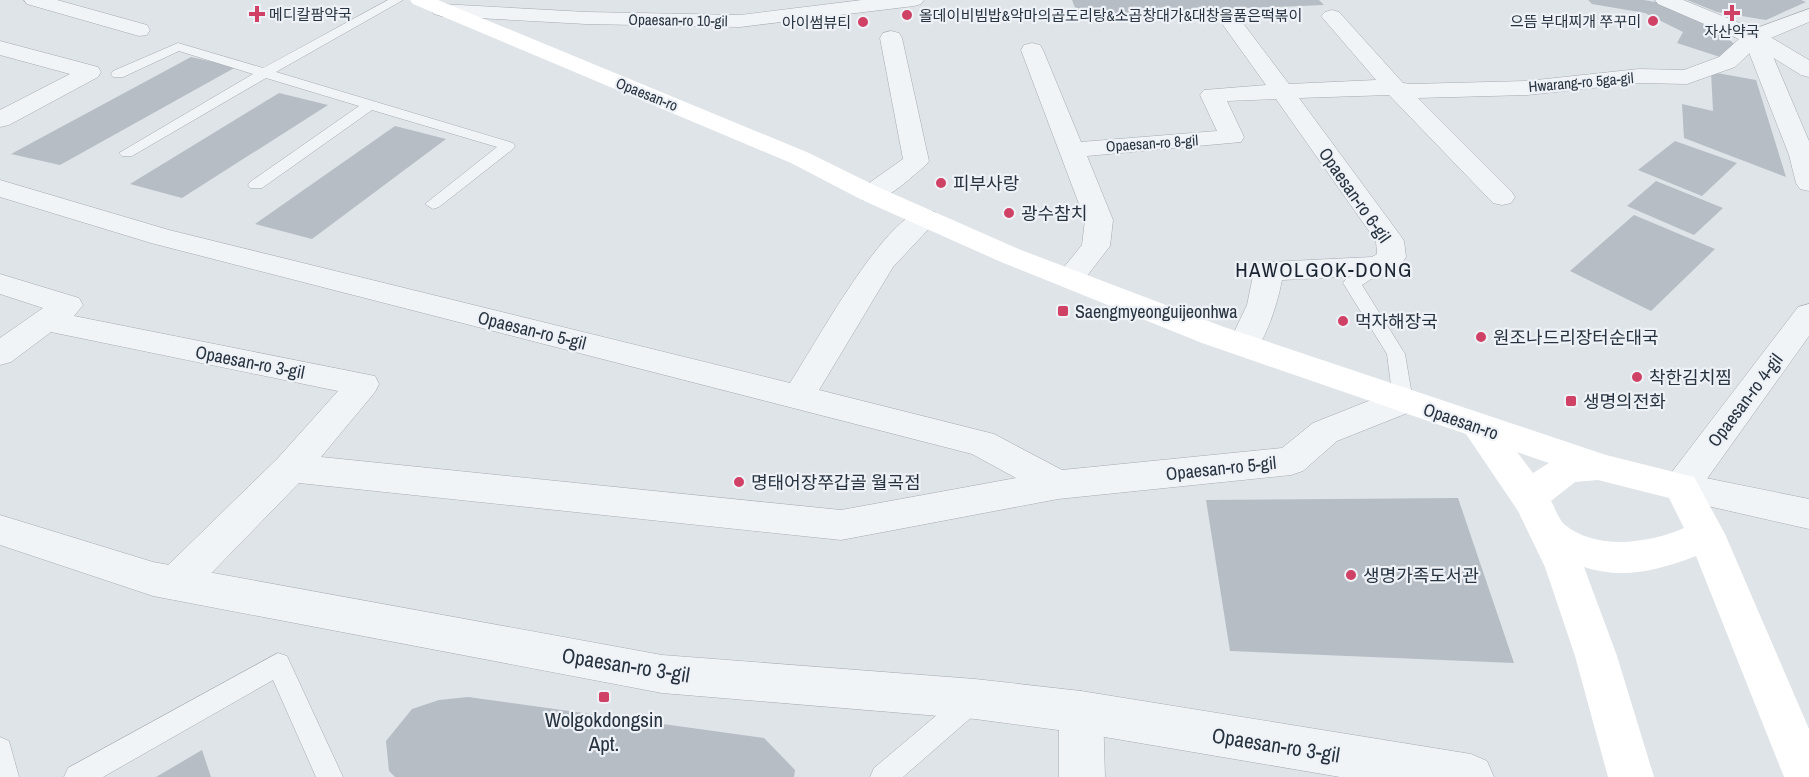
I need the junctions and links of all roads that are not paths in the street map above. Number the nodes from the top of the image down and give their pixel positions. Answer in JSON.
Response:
{"nodes":[{"id":1,"x":397,"y":0,"type":"edge"},
{"id":2,"x":914,"y":0,"type":"edge"},
{"id":3,"x":1665,"y":0,"type":"edge"},
{"id":4,"x":40,"y":1,"type":"edge"},
{"id":5,"x":430,"y":5,"type":"edge"},
{"id":6,"x":1809,"y":15,"type":"edge"},
{"id":7,"x":1332,"y":16,"type":"dead end"},
{"id":8,"x":1228,"y":18,"type":"dead end"},
{"id":9,"x":139,"y":30,"type":"dead end"},
{"id":10,"x":1754,"y":37,"type":"junction"},
{"id":11,"x":891,"y":38,"type":"dead end"},
{"id":12,"x":0,"y":48,"type":"edge"},
{"id":13,"x":1032,"y":50,"type":"dead end"},
{"id":14,"x":1809,"y":70,"type":"edge"},
{"id":15,"x":266,"y":72,"type":"junction"},
{"id":16,"x":118,"y":74,"type":"dead end"},
{"id":17,"x":1396,"y":89,"type":"junction"},
{"id":18,"x":1282,"y":92,"type":"junction"},
{"id":19,"x":371,"y":104,"type":"junction"},
{"id":20,"x":0,"y":120,"type":"edge"},
{"id":21,"x":1233,"y":137,"type":"joint"},
{"id":22,"x":1071,"y":150,"type":"junction"},
{"id":23,"x":127,"y":153,"type":"dead end"},
{"id":24,"x":1809,"y":183,"type":"edge"},
{"id":25,"x":256,"y":185,"type":"dead end"},
{"id":26,"x":0,"y":188,"type":"edge"},
{"id":27,"x":871,"y":194,"type":"junction"},
{"id":28,"x":1502,"y":197,"type":"dead end"},
{"id":29,"x":433,"y":204,"type":"dead end"},
{"id":30,"x":925,"y":218,"type":"junction"},
{"id":31,"x":1379,"y":266,"type":"junction"},
{"id":32,"x":1070,"y":278,"type":"junction"},
{"id":33,"x":0,"y":284,"type":"edge"},
{"id":34,"x":1809,"y":314,"type":"edge"},
{"id":35,"x":47,"y":321,"type":"junction"},
{"id":36,"x":1244,"y":345,"type":"junction"},
{"id":37,"x":0,"y":354,"type":"edge"},
{"id":38,"x":798,"y":396,"type":"junction"},
{"id":39,"x":1403,"y":401,"type":"junction"},
{"id":40,"x":1479,"y":427,"type":"junction"},
{"id":41,"x":291,"y":468,"type":"junction"},
{"id":42,"x":1604,"y":468,"type":"junction"},
{"id":43,"x":1058,"y":485,"type":"junction"},
{"id":44,"x":1681,"y":487,"type":"junction"},
{"id":45,"x":1530,"y":500,"type":"junction"},
{"id":46,"x":1809,"y":514,"type":"edge"},
{"id":47,"x":0,"y":530,"type":"edge"},
{"id":48,"x":1706,"y":534,"type":"junction"},
{"id":49,"x":1552,"y":536,"type":"junction"},
{"id":50,"x":176,"y":584,"type":"junction"},
{"id":51,"x":975,"y":699,"type":"junction"},
{"id":52,"x":1081,"y":712,"type":"junction"},
{"id":53,"x":0,"y":750,"type":"edge"},
{"id":54,"x":6,"y":777,"type":"edge"},
{"id":55,"x":77,"y":777,"type":"edge"},
{"id":56,"x":330,"y":777,"type":"edge"},
{"id":57,"x":883,"y":777,"type":"edge"},
{"id":58,"x":1082,"y":777,"type":"edge"},
{"id":59,"x":1471,"y":777,"type":"edge"},
{"id":60,"x":1631,"y":777,"type":"edge"},
{"id":61,"x":1807,"y":777,"type":"edge"}],
"edges":[{"from":1,"to":15,"type":"lane"},
{"from":2,"to":5,"type":"street","name":"Opaesan-ro 10-gil"},
{"from":3,"to":10,"type":"street"},
{"from":4,"to":9,"type":"street"},
{"from":5,"to":27,"type":"main road","name":"Opaesan-ro"},
{"from":6,"to":10,"type":"street"},
{"from":7,"to":17,"type":"street"},
{"from":8,"to":18,"type":"street","name":"Opaesan-ro 6-gil"},
{"from":10,"to":14,"type":"street"},
{"from":10,"to":17,"type":"street","name":"Hwarang-ro 5ga-gil"},
{"from":10,"to":24,"type":"street"},
{"from":11,"to":27,"type":"street"},
{"from":12,"to":20,"type":"street"},
{"from":13,"to":22,"type":"street"},
{"from":15,"to":16,"type":"lane"},
{"from":15,"to":19,"type":"lane"},
{"from":15,"to":23,"type":"lane"},
{"from":17,"to":18,"type":"street","name":"Hwarang-ro 5ga-gil"},
{"from":17,"to":28,"type":"street"},
{"from":18,"to":21,"type":"street","name":"Hwarang-ro 5ga-gil"},
{"from":18,"to":31,"type":"street","name":"Opaesan-ro 6-gil"},
{"from":19,"to":25,"type":"lane"},
{"from":19,"to":29,"type":"lane"},
{"from":21,"to":22,"type":"street","name":"Opaesan-ro 8-gil"},
{"from":22,"to":32,"type":"street"},
{"from":26,"to":38,"type":"street","name":"Opaesan-ro 5-gil"},
{"from":27,"to":30,"type":"main road","name":"Opaesan-ro"},
{"from":30,"to":32,"type":"main road","name":"Opaesan-ro"},
{"from":30,"to":38,"type":"street"},
{"from":31,"to":36,"type":"street"},
{"from":31,"to":39,"type":"lane","name":"Opaesan-ro 6-gil"},
{"from":32,"to":36,"type":"main road","name":"Opaesan-ro"},
{"from":33,"to":35,"type":"street"},
{"from":34,"to":44,"type":"street","name":"Opaesan-ro 4-gil"},
{"from":35,"to":37,"type":"street"},
{"from":35,"to":41,"type":"street","name":"Opaesan-ro 3-gil"},
{"from":36,"to":39,"type":"main road","name":"Opaesan-ro"},
{"from":38,"to":43,"type":"street","name":"Opaesan-ro 5-gil"},
{"from":39,"to":40,"type":"main road","name":"Opaesan-ro"},
{"from":39,"to":43,"type":"street","name":"Opaesan-ro 5-gil"},
{"from":40,"to":42,"type":"main road","name":"Opaesan-ro"},
{"from":40,"to":45,"type":"main road"},
{"from":41,"to":43,"type":"street","name":"Opaesan-ro 5-gil"},
{"from":41,"to":50,"type":"street","name":"Opaesan-ro 3-gil"},
{"from":42,"to":44,"type":"main road","name":"Opaesan-ro"},
{"from":42,"to":45,"type":"main road"},
{"from":44,"to":46,"type":"street","name":"Opaesan-ro"},
{"from":44,"to":48,"type":"main road"},
{"from":45,"to":49,"type":"main road"},
{"from":47,"to":50,"type":"street","name":"Opaesan-ro 3-gil"},
{"from":48,"to":49,"type":"main road"},
{"from":48,"to":61,"type":"main road"},
{"from":49,"to":60,"type":"main road"},
{"from":50,"to":51,"type":"street","name":"Opaesan-ro 3-gil"},
{"from":51,"to":52,"type":"street","name":"Opaesan-ro 3-gil"},
{"from":51,"to":57,"type":"lane"},
{"from":52,"to":58,"type":"street"},
{"from":52,"to":59,"type":"street","name":"Opaesan-ro 3-gil"},
{"from":53,"to":54,"type":"lane"},
{"from":55,"to":56,"type":"lane"}]}
